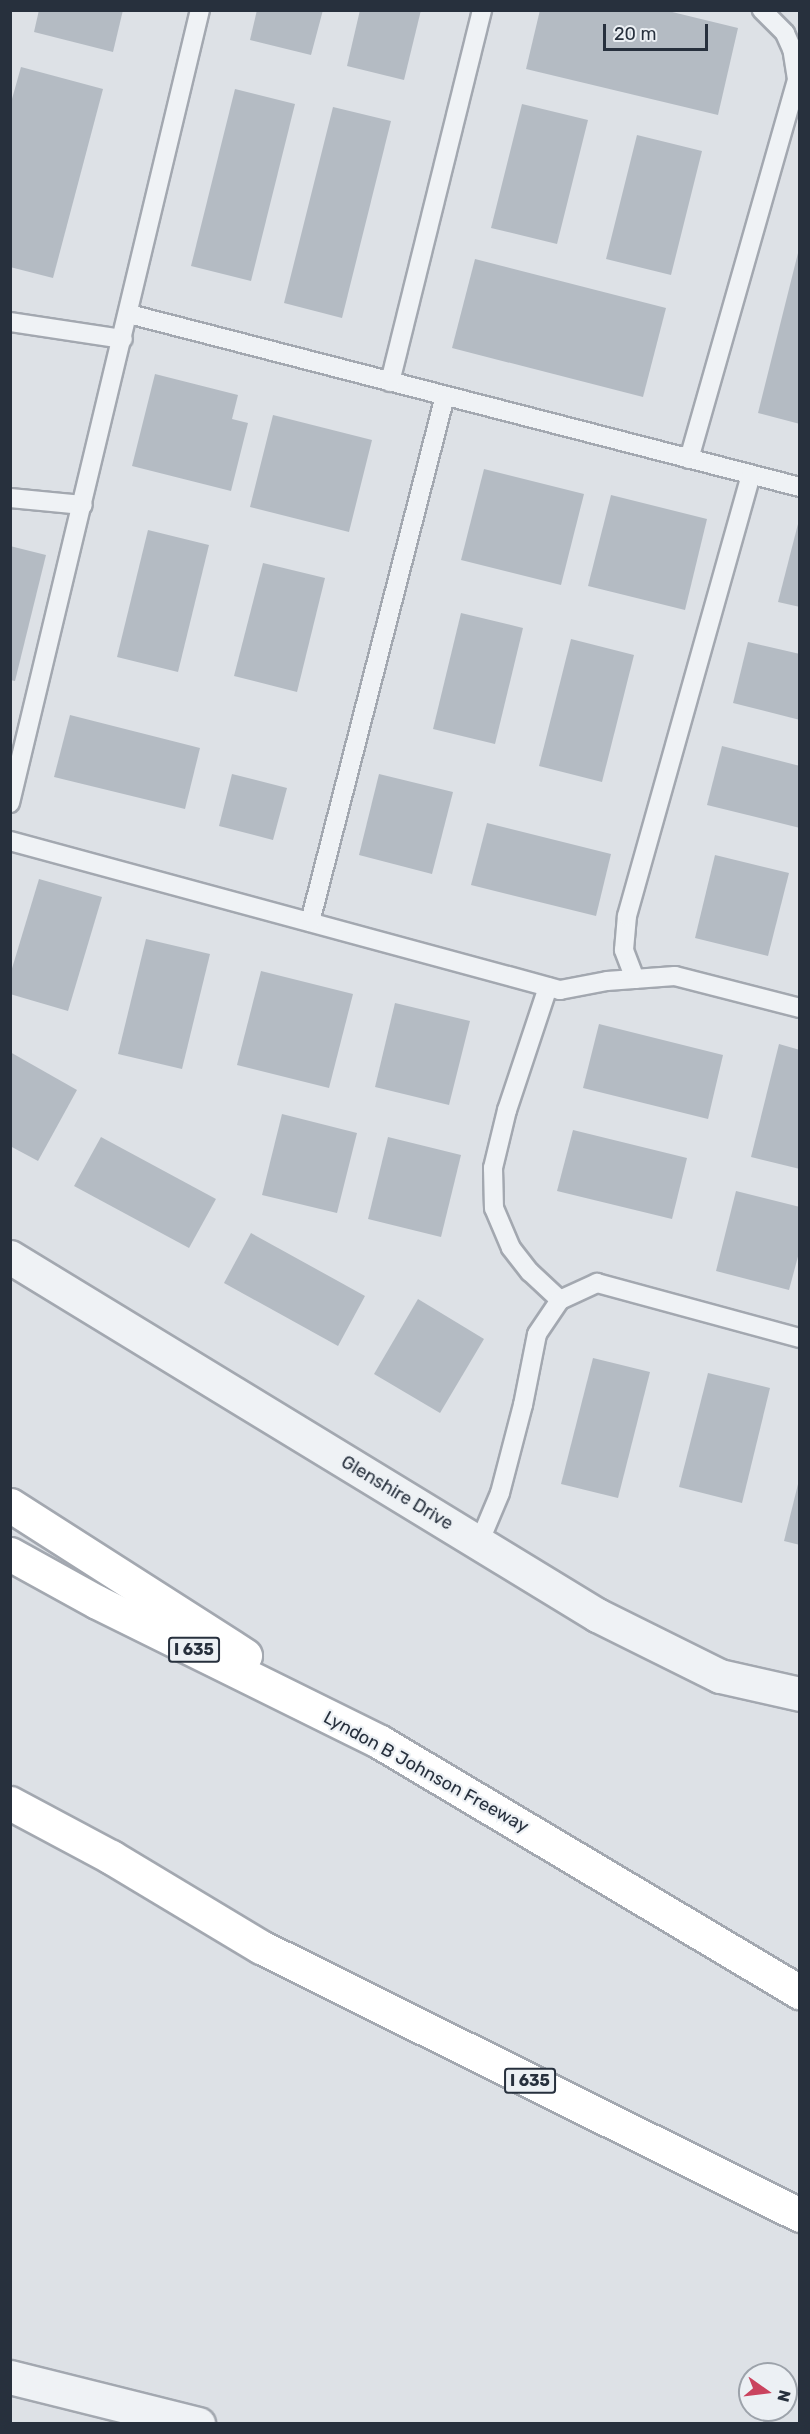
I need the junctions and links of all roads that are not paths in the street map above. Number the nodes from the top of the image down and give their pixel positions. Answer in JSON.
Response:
{"nodes":[{"id":1,"x":200,"y":10,"type":"edge"},
{"id":2,"x":483,"y":10,"type":"edge"},
{"id":3,"x":762,"y":10,"type":"edge"},
{"id":4,"x":129,"y":314,"type":"junction"},
{"id":5,"x":10,"y":322,"type":"edge"},
{"id":6,"x":123,"y":339,"type":"junction"},
{"id":7,"x":390,"y":382,"type":"junction"},
{"id":8,"x":445,"y":396,"type":"junction"},
{"id":9,"x":689,"y":459,"type":"junction"},
{"id":10,"x":751,"y":475,"type":"junction"},
{"id":11,"x":800,"y":488,"type":"edge"},
{"id":12,"x":10,"y":498,"type":"edge"},
{"id":13,"x":83,"y":505,"type":"junction"},
{"id":14,"x":10,"y":803,"type":"edge"},
{"id":15,"x":10,"y":841,"type":"edge"},
{"id":16,"x":310,"y":922,"type":"junction"},
{"id":17,"x":635,"y":979,"type":"junction"},
{"id":18,"x":548,"y":987,"type":"junction"},
{"id":19,"x":800,"y":1008,"type":"edge"},
{"id":20,"x":10,"y":1257,"type":"edge"},
{"id":21,"x":560,"y":1300,"type":"junction"},
{"id":22,"x":800,"y":1338,"type":"edge"},
{"id":23,"x":10,"y":1505,"type":"edge"},
{"id":24,"x":479,"y":1543,"type":"junction"},
{"id":25,"x":10,"y":1554,"type":"edge"},
{"id":26,"x":800,"y":1694,"type":"edge"},
{"id":27,"x":380,"y":1742,"type":"junction"},
{"id":28,"x":10,"y":1803,"type":"edge"},
{"id":29,"x":10,"y":1828,"type":"edge"},
{"id":30,"x":261,"y":1947,"type":"junction"},
{"id":31,"x":800,"y":1992,"type":"edge"},
{"id":32,"x":800,"y":2214,"type":"edge"},
{"id":33,"x":10,"y":2377,"type":"edge"},
{"id":34,"x":198,"y":2424,"type":"edge"}],
"edges":[{"from":1,"to":4,"type":"lane"},
{"from":2,"to":7,"type":"lane"},
{"from":3,"to":9,"type":"lane"},
{"from":4,"to":6,"type":"lane"},
{"from":4,"to":7,"type":"lane"},
{"from":5,"to":6,"type":"lane"},
{"from":6,"to":13,"type":"lane"},
{"from":7,"to":8,"type":"lane"},
{"from":8,"to":9,"type":"lane"},
{"from":8,"to":16,"type":"lane"},
{"from":9,"to":10,"type":"lane"},
{"from":10,"to":11,"type":"lane"},
{"from":10,"to":17,"type":"lane"},
{"from":12,"to":13,"type":"lane"},
{"from":13,"to":14,"type":"lane"},
{"from":15,"to":16,"type":"lane"},
{"from":16,"to":18,"type":"lane"},
{"from":17,"to":18,"type":"lane"},
{"from":17,"to":19,"type":"lane"},
{"from":18,"to":21,"type":"lane"},
{"from":20,"to":24,"type":"street","name":"Glenshire Drive"},
{"from":21,"to":22,"type":"lane"},
{"from":21,"to":24,"type":"lane"},
{"from":23,"to":27,"type":"highway"},
{"from":24,"to":26,"type":"street","name":"Glenshire Drive"},
{"from":25,"to":27,"type":"highway","name":"Lyndon B Johnson Freeway","number":"I 635"},
{"from":27,"to":31,"type":"highway","name":"Lyndon B Johnson Freeway","number":"I 635"},
{"from":28,"to":30,"type":"highway","number":"I 635"},
{"from":29,"to":30,"type":"highway"},
{"from":30,"to":32,"type":"highway","number":"I 635"},
{"from":33,"to":34,"type":"street"}]}
